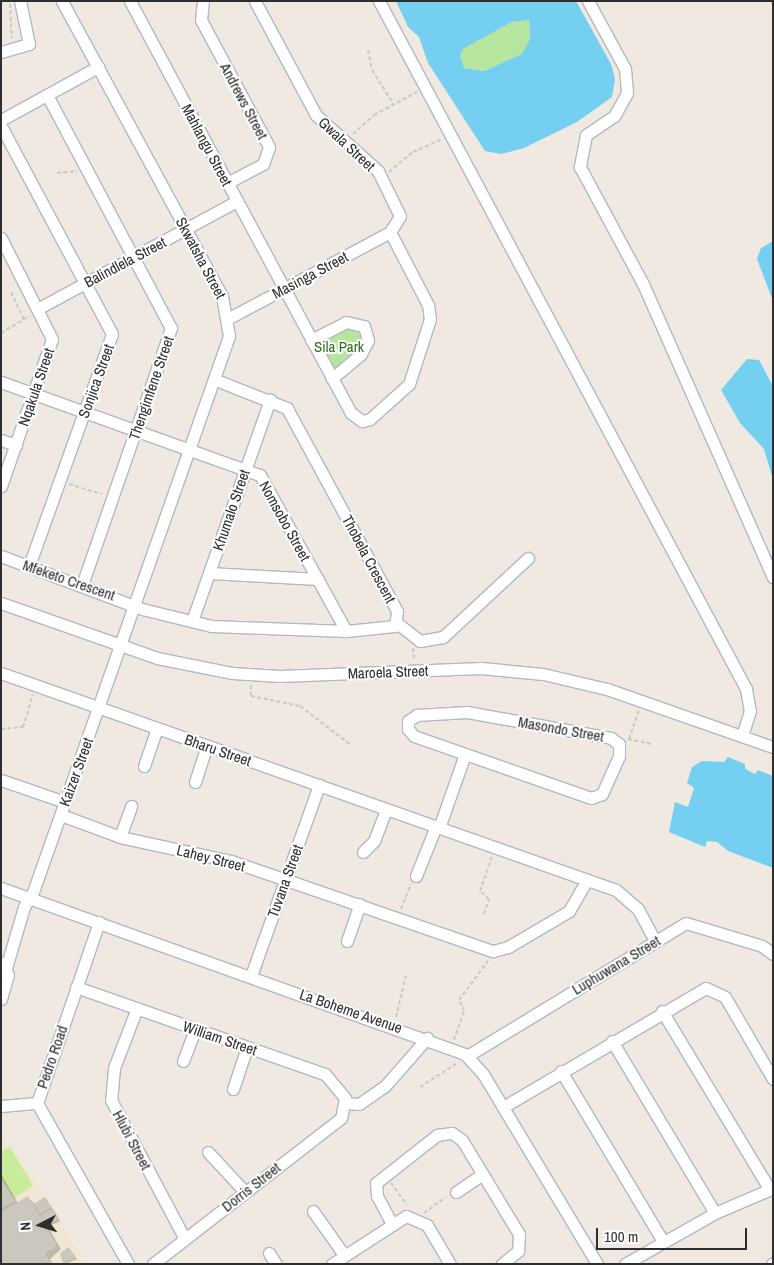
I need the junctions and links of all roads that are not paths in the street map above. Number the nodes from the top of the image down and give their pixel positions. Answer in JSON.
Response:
{"nodes":[{"id":1,"x":62,"y":1,"type":"edge"},
{"id":2,"x":130,"y":1,"type":"edge"},
{"id":3,"x":203,"y":1,"type":"edge"},
{"id":4,"x":255,"y":1,"type":"edge"},
{"id":5,"x":379,"y":1,"type":"edge"},
{"id":6,"x":588,"y":1,"type":"edge"},
{"id":7,"x":17,"y":2,"type":"edge"},
{"id":8,"x":1,"y":52,"type":"edge"},
{"id":9,"x":98,"y":67,"type":"junction"},
{"id":10,"x":47,"y":95,"type":"junction"},
{"id":11,"x":1,"y":120,"type":"edge"},
{"id":12,"x":1,"y":126,"type":"edge"},
{"id":13,"x":227,"y":183,"type":"junction"},
{"id":14,"x":237,"y":201,"type":"junction"},
{"id":15,"x":186,"y":229,"type":"junction"},
{"id":16,"x":390,"y":232,"type":"junction"},
{"id":17,"x":1,"y":238,"type":"edge"},
{"id":18,"x":135,"y":256,"type":"junction"},
{"id":19,"x":87,"y":282,"type":"junction"},
{"id":20,"x":285,"y":290,"type":"junction"},
{"id":21,"x":39,"y":308,"type":"junction"},
{"id":22,"x":229,"y":318,"type":"junction"},
{"id":23,"x":311,"y":340,"type":"junction"},
{"id":24,"x":332,"y":378,"type":"junction"},
{"id":25,"x":216,"y":380,"type":"junction"},
{"id":26,"x":1,"y":382,"type":"edge"},
{"id":27,"x":34,"y":393,"type":"junction"},
{"id":28,"x":270,"y":399,"type":"junction"},
{"id":29,"x":85,"y":411,"type":"junction"},
{"id":30,"x":137,"y":429,"type":"junction"},
{"id":31,"x":1,"y":440,"type":"edge"},
{"id":32,"x":16,"y":445,"type":"junction"},
{"id":33,"x":192,"y":448,"type":"junction"},
{"id":34,"x":246,"y":467,"type":"junction"},
{"id":35,"x":1,"y":486,"type":"edge"},
{"id":36,"x":1,"y":556,"type":"edge"},
{"id":37,"x":528,"y":558,"type":"dead end"},
{"id":38,"x":29,"y":566,"type":"junction"},
{"id":39,"x":209,"y":573,"type":"junction"},
{"id":40,"x":773,"y":578,"type":"edge"},
{"id":41,"x":318,"y":579,"type":"junction"},
{"id":42,"x":82,"y":585,"type":"junction"},
{"id":43,"x":1,"y":603,"type":"edge"},
{"id":44,"x":136,"y":605,"type":"junction"},
{"id":45,"x":192,"y":621,"type":"junction"},
{"id":46,"x":397,"y":623,"type":"junction"},
{"id":47,"x":346,"y":631,"type":"junction"},
{"id":48,"x":121,"y":646,"type":"junction"},
{"id":49,"x":1,"y":673,"type":"edge"},
{"id":50,"x":99,"y":708,"type":"junction"},
{"id":51,"x":157,"y":728,"type":"junction"},
{"id":52,"x":742,"y":736,"type":"junction"},
{"id":53,"x":207,"y":746,"type":"junction"},
{"id":54,"x":773,"y":747,"type":"edge"},
{"id":55,"x":465,"y":754,"type":"junction"},
{"id":56,"x":144,"y":766,"type":"dead end"},
{"id":57,"x":2,"y":780,"type":"edge"},
{"id":58,"x":195,"y":782,"type":"dead end"},
{"id":59,"x":319,"y":785,"type":"junction"},
{"id":60,"x":65,"y":802,"type":"junction"},
{"id":61,"x":131,"y":806,"type":"dead end"},
{"id":62,"x":386,"y":809,"type":"junction"},
{"id":63,"x":61,"y":815,"type":"junction"},
{"id":64,"x":438,"y":827,"type":"junction"},
{"id":65,"x":120,"y":837,"type":"junction"},
{"id":66,"x":363,"y":852,"type":"dead end"},
{"id":67,"x":416,"y":876,"type":"road end"},
{"id":68,"x":286,"y":879,"type":"junction"},
{"id":69,"x":587,"y":880,"type":"junction"},
{"id":70,"x":1,"y":888,"type":"edge"},
{"id":71,"x":28,"y":898,"type":"junction"},
{"id":72,"x":360,"y":904,"type":"junction"},
{"id":73,"x":99,"y":922,"type":"junction"},
{"id":74,"x":347,"y":941,"type":"dead end"},
{"id":75,"x":655,"y":941,"type":"junction"},
{"id":76,"x":773,"y":954,"type":"edge"},
{"id":77,"x":4,"y":965,"type":"edge"},
{"id":78,"x":251,"y":976,"type":"junction"},
{"id":79,"x":76,"y":987,"type":"junction"},
{"id":80,"x":1,"y":999,"type":"edge"},
{"id":81,"x":137,"y":1008,"type":"junction"},
{"id":82,"x":662,"y":1011,"type":"junction"},
{"id":83,"x":195,"y":1029,"type":"junction"},
{"id":84,"x":427,"y":1038,"type":"junction"},
{"id":85,"x":612,"y":1041,"type":"junction"},
{"id":86,"x":247,"y":1047,"type":"junction"},
{"id":87,"x":466,"y":1055,"type":"junction"},
{"id":88,"x":183,"y":1061,"type":"dead end"},
{"id":89,"x":561,"y":1071,"type":"junction"},
{"id":90,"x":773,"y":1079,"type":"edge"},
{"id":91,"x":233,"y":1090,"type":"dead end"},
{"id":92,"x":37,"y":1103,"type":"junction"},
{"id":93,"x":346,"y":1105,"type":"junction"},
{"id":94,"x":1,"y":1106,"type":"edge"},
{"id":95,"x":503,"y":1107,"type":"junction"},
{"id":96,"x":208,"y":1152,"type":"dead end"},
{"id":97,"x":483,"y":1174,"type":"junction"},
{"id":98,"x":771,"y":1189,"type":"edge"},
{"id":99,"x":245,"y":1192,"type":"junction"},
{"id":100,"x":456,"y":1192,"type":"road end"},
{"id":101,"x":313,"y":1211,"type":"dead end"},
{"id":102,"x":715,"y":1212,"type":"junction"},
{"id":103,"x":392,"y":1224,"type":"junction"},
{"id":104,"x":185,"y":1239,"type":"junction"},
{"id":105,"x":662,"y":1240,"type":"junction"},
{"id":106,"x":269,"y":1253,"type":"dead end"},
{"id":107,"x":344,"y":1255,"type":"junction"},
{"id":108,"x":128,"y":1264,"type":"edge"},
{"id":109,"x":153,"y":1264,"type":"edge"},
{"id":110,"x":276,"y":1264,"type":"edge"},
{"id":111,"x":332,"y":1264,"type":"edge"},
{"id":112,"x":450,"y":1264,"type":"edge"},
{"id":113,"x":502,"y":1264,"type":"edge"},
{"id":114,"x":597,"y":1264,"type":"edge"},
{"id":115,"x":625,"y":1264,"type":"edge"}],
"edges":[{"from":1,"to":9,"type":"street","name":"Skwatsha Street"},
{"from":2,"to":13,"type":"street","name":"Mahlangu Street"},
{"from":3,"to":13,"type":"street","name":"Andrews Street"},
{"from":4,"to":16,"type":"street","name":"Gwala Street"},
{"from":5,"to":52,"type":"street"},
{"from":6,"to":40,"type":"street"},
{"from":7,"to":8,"type":"street"},
{"from":9,"to":10,"type":"street"},
{"from":9,"to":15,"type":"street","name":"Skwatsha Street"},
{"from":10,"to":11,"type":"street"},
{"from":10,"to":18,"type":"street","name":"Thengimfene Street"},
{"from":12,"to":19,"type":"street","name":"Sonjica Street"},
{"from":13,"to":14,"type":"street","name":"Mahlangu Street"},
{"from":14,"to":15,"type":"street","name":"Balindlela Street"},
{"from":14,"to":20,"type":"street","name":"Mahlangu Street"},
{"from":15,"to":18,"type":"street","name":"Balindlela Street"},
{"from":15,"to":22,"type":"street","name":"Skwatsha Street"},
{"from":16,"to":20,"type":"street","name":"Masinga Street"},
{"from":16,"to":24,"type":"street","name":"Mahlangu Street"},
{"from":17,"to":21,"type":"street","name":"Nqakula Street"},
{"from":18,"to":19,"type":"street","name":"Balindlela Street"},
{"from":18,"to":30,"type":"street","name":"Thengimfene Street"},
{"from":19,"to":21,"type":"street","name":"Balindlela Street"},
{"from":19,"to":29,"type":"street","name":"Sonjica Street"},
{"from":20,"to":22,"type":"street","name":"Masinga Street"},
{"from":20,"to":23,"type":"street","name":"Mahlangu Street"},
{"from":21,"to":27,"type":"street","name":"Nqakula Street"},
{"from":22,"to":25,"type":"street","name":"Skwatsha Street"},
{"from":23,"to":24,"type":"street","name":"Mahlangu Street"},
{"from":23,"to":24,"type":"street"},
{"from":25,"to":28,"type":"street","name":"Thobela Crescent"},
{"from":25,"to":33,"type":"street","name":"Skwatsha Street"},
{"from":26,"to":27,"type":"street","name":"Nomsobo Street"},
{"from":27,"to":29,"type":"street","name":"Nomsobo Street"},
{"from":27,"to":32,"type":"street","name":"Nqakula Street"},
{"from":28,"to":34,"type":"street","name":"Khumalo Street"},
{"from":28,"to":46,"type":"street","name":"Thobela Crescent"},
{"from":29,"to":30,"type":"street","name":"Nomsobo Street"},
{"from":29,"to":38,"type":"street","name":"Sonjica Street"},
{"from":30,"to":33,"type":"street","name":"Nomsobo Street"},
{"from":30,"to":42,"type":"street","name":"Thengimfene Street"},
{"from":31,"to":32,"type":"street"},
{"from":32,"to":35,"type":"street","name":"Nqakula Street"},
{"from":33,"to":34,"type":"street","name":"Nomsobo Street"},
{"from":33,"to":44,"type":"street","name":"Skwatsha Street"},
{"from":34,"to":39,"type":"street","name":"Khumalo Street"},
{"from":34,"to":41,"type":"street","name":"Nomsobo Street"},
{"from":36,"to":38,"type":"street","name":"Mfeketo Crescent"},
{"from":37,"to":46,"type":"street"},
{"from":38,"to":42,"type":"street","name":"Mfeketo Crescent"},
{"from":39,"to":41,"type":"street"},
{"from":39,"to":45,"type":"street","name":"Khumalo Street"},
{"from":41,"to":47,"type":"street","name":"Nomsobo Street"},
{"from":42,"to":44,"type":"street","name":"Mfeketo Crescent"},
{"from":43,"to":48,"type":"street","name":"Maroela Street"},
{"from":44,"to":45,"type":"street","name":"Thobela Crescent"},
{"from":44,"to":48,"type":"street","name":"Skwatsha Street"},
{"from":45,"to":47,"type":"street","name":"Thobela Crescent"},
{"from":46,"to":47,"type":"street","name":"Thobela Crescent"},
{"from":48,"to":50,"type":"street","name":"Kaizer Street"},
{"from":48,"to":52,"type":"street","name":"Maroela Street"},
{"from":49,"to":50,"type":"street","name":"Bharu Street"},
{"from":50,"to":51,"type":"street","name":"Bharu Street"},
{"from":50,"to":60,"type":"street","name":"Kaizer Street"},
{"from":51,"to":53,"type":"street","name":"Bharu Street"},
{"from":51,"to":56,"type":"street"},
{"from":52,"to":54,"type":"street","name":"Maroela Street"},
{"from":53,"to":58,"type":"street"},
{"from":53,"to":59,"type":"street","name":"Bharu Street"},
{"from":55,"to":55,"type":"street","name":"Masondo Street"},
{"from":55,"to":64,"type":"street"},
{"from":57,"to":60,"type":"street"},
{"from":59,"to":62,"type":"street","name":"Bharu Street"},
{"from":59,"to":68,"type":"street","name":"Tuvana Street"},
{"from":60,"to":63,"type":"street","name":"Kaizer Street"},
{"from":61,"to":65,"type":"street"},
{"from":62,"to":64,"type":"street","name":"Bharu Street"},
{"from":62,"to":66,"type":"street"},
{"from":63,"to":65,"type":"street","name":"Lahey Street"},
{"from":63,"to":71,"type":"street","name":"Kaizer Street"},
{"from":64,"to":67,"type":"street"},
{"from":64,"to":69,"type":"street","name":"Bharu Street"},
{"from":65,"to":68,"type":"street","name":"Lahey Street"},
{"from":68,"to":72,"type":"street","name":"Lahey Street"},
{"from":68,"to":78,"type":"street","name":"Tuvana Street"},
{"from":69,"to":72,"type":"street","name":"Lahey Street"},
{"from":69,"to":75,"type":"street","name":"Bharu Street"},
{"from":70,"to":71,"type":"street","name":"La Boheme Avenue"},
{"from":71,"to":73,"type":"street","name":"La Boheme Avenue"},
{"from":71,"to":77,"type":"street","name":"Kaizer Street"},
{"from":72,"to":74,"type":"street"},
{"from":73,"to":78,"type":"street","name":"La Boheme Avenue"},
{"from":73,"to":79,"type":"street","name":"Pedro Road"},
{"from":75,"to":76,"type":"street","name":"Luphuwana Street"},
{"from":75,"to":87,"type":"street","name":"Luphuwana Street"},
{"from":77,"to":80,"type":"street","name":"Kaizer Street"},
{"from":78,"to":84,"type":"street","name":"La Boheme Avenue"},
{"from":79,"to":81,"type":"street","name":"William Street"},
{"from":79,"to":92,"type":"street","name":"Pedro Road"},
{"from":81,"to":83,"type":"street","name":"William Street"},
{"from":81,"to":104,"type":"street","name":"Hlubi Street"},
{"from":82,"to":85,"type":"street"},
{"from":82,"to":90,"type":"street"},
{"from":82,"to":98,"type":"street"},
{"from":83,"to":86,"type":"street","name":"William Street"},
{"from":83,"to":88,"type":"street"},
{"from":84,"to":87,"type":"street","name":"La Boheme Avenue"},
{"from":84,"to":93,"type":"street"},
{"from":85,"to":89,"type":"street"},
{"from":85,"to":102,"type":"street"},
{"from":86,"to":91,"type":"street"},
{"from":86,"to":93,"type":"street","name":"William Street"},
{"from":87,"to":95,"type":"street","name":"La Boheme Avenue"},
{"from":89,"to":95,"type":"street"},
{"from":89,"to":105,"type":"street"},
{"from":92,"to":94,"type":"street"},
{"from":92,"to":108,"type":"street","name":"Pedro Road"},
{"from":93,"to":99,"type":"street","name":"Dorris Street"},
{"from":95,"to":114,"type":"street","name":"La Boheme Avenue"},
{"from":96,"to":99,"type":"street"},
{"from":97,"to":100,"type":"street"},
{"from":97,"to":103,"type":"street"},
{"from":97,"to":113,"type":"street"},
{"from":98,"to":102,"type":"street"},
{"from":99,"to":104,"type":"street","name":"Dorris Street"},
{"from":101,"to":107,"type":"street"},
{"from":102,"to":105,"type":"street"},
{"from":103,"to":107,"type":"street"},
{"from":103,"to":112,"type":"street"},
{"from":104,"to":109,"type":"street","name":"Dorris Street"},
{"from":105,"to":115,"type":"street"},
{"from":106,"to":110,"type":"street"},
{"from":107,"to":111,"type":"street"}]}
